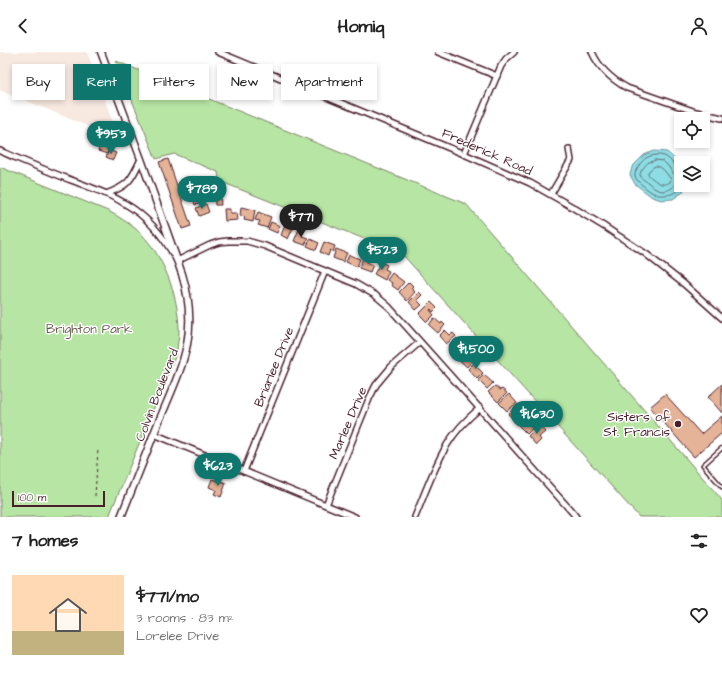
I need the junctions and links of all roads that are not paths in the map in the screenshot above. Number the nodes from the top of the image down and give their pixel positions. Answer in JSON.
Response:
{"nodes":[{"id":1,"x":101,"y":52,"type":"edge"},
{"id":2,"x":218,"y":52,"type":"edge"},
{"id":3,"x":438,"y":52,"type":"edge"},
{"id":4,"x":514,"y":52,"type":"edge"},
{"id":5,"x":592,"y":52,"type":"edge"},
{"id":6,"x":497,"y":76,"type":"junction"},
{"id":7,"x":722,"y":118,"type":"edge"},
{"id":8,"x":569,"y":149,"type":"dead end"},
{"id":9,"x":0,"y":151,"type":"edge"},
{"id":10,"x":464,"y":154,"type":"junction"},
{"id":11,"x":141,"y":159,"type":"junction"},
{"id":12,"x":106,"y":194,"type":"junction"},
{"id":13,"x":551,"y":194,"type":"junction"},
{"id":14,"x":177,"y":261,"type":"junction"},
{"id":15,"x":325,"y":271,"type":"junction"},
{"id":16,"x":722,"y":318,"type":"edge"},
{"id":17,"x":420,"y":342,"type":"junction"},
{"id":18,"x":480,"y":408,"type":"junction"},
{"id":19,"x":154,"y":434,"type":"junction"},
{"id":20,"x":722,"y":448,"type":"edge"},
{"id":21,"x":244,"y":471,"type":"junction"},
{"id":22,"x":722,"y":487,"type":"edge"},
{"id":23,"x":326,"y":505,"type":"junction"},
{"id":24,"x":121,"y":517,"type":"edge"},
{"id":25,"x":355,"y":517,"type":"edge"},
{"id":26,"x":415,"y":517,"type":"edge"},
{"id":27,"x":576,"y":517,"type":"edge"}],
"edges":[{"from":1,"to":11,"type":"street","name":"Colvin Boulevard"},
{"from":2,"to":10,"type":"street","name":"Frederick Road"},
{"from":3,"to":6,"type":"street"},
{"from":4,"to":6,"type":"street"},
{"from":5,"to":7,"type":"street"},
{"from":6,"to":10,"type":"street"},
{"from":8,"to":13,"type":"street"},
{"from":9,"to":12,"type":"street"},
{"from":10,"to":13,"type":"street","name":"Frederick Road"},
{"from":11,"to":12,"type":"street"},
{"from":11,"to":14,"type":"street","name":"Colvin Boulevard"},
{"from":12,"to":14,"type":"street"},
{"from":13,"to":16,"type":"street","name":"Frederick Road"},
{"from":14,"to":15,"type":"street"},
{"from":14,"to":19,"type":"street","name":"Colvin Boulevard"},
{"from":15,"to":17,"type":"street"},
{"from":15,"to":21,"type":"street","name":"Briarlee Drive"},
{"from":17,"to":18,"type":"street"},
{"from":17,"to":23,"type":"street","name":"Marlee Drive"},
{"from":18,"to":26,"type":"street"},
{"from":18,"to":27,"type":"street"},
{"from":19,"to":21,"type":"street"},
{"from":19,"to":24,"type":"street","name":"Colvin Boulevard"},
{"from":20,"to":22,"type":"lane"},
{"from":21,"to":23,"type":"street"},
{"from":23,"to":25,"type":"street"}]}
